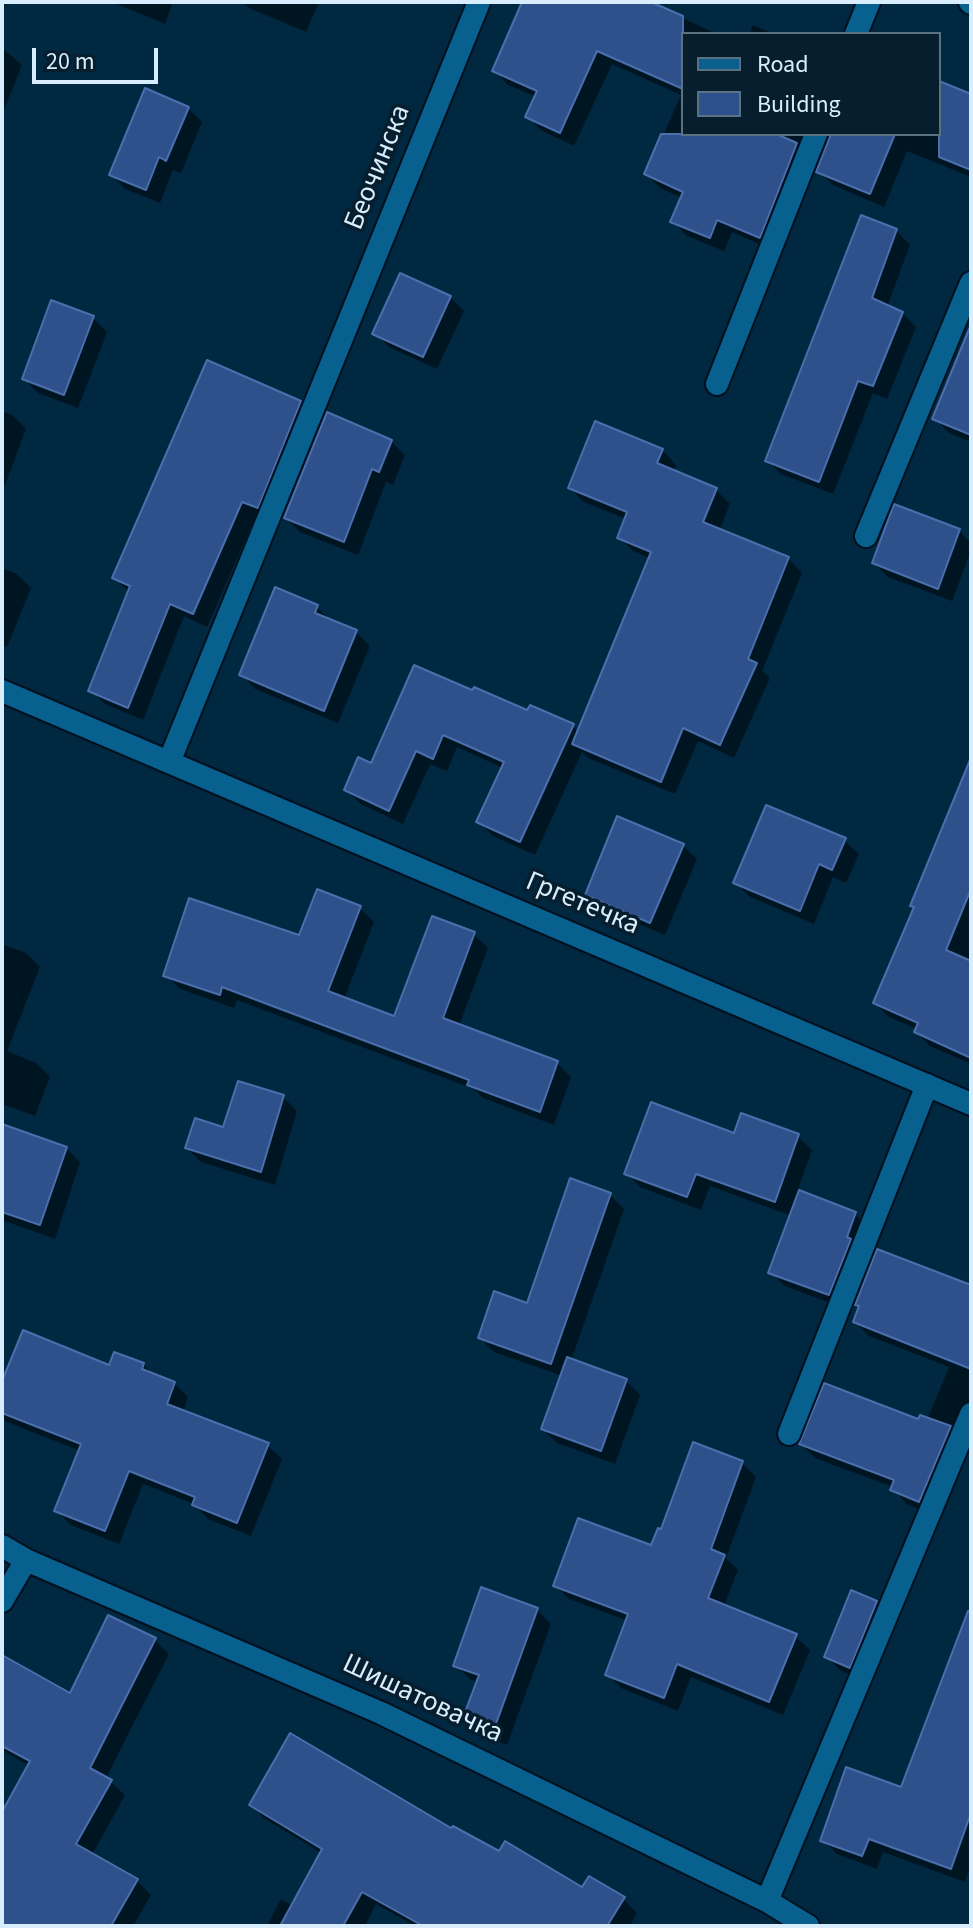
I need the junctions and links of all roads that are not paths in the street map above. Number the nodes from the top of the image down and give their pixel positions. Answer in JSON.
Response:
{"nodes":[{"id":1,"x":479,"y":2,"type":"edge"},
{"id":2,"x":869,"y":2,"type":"edge"},
{"id":3,"x":857,"y":32,"type":"edge"},
{"id":4,"x":815,"y":136,"type":"edge"},
{"id":5,"x":971,"y":283,"type":"edge"},
{"id":6,"x":717,"y":384,"type":"dead end"},
{"id":7,"x":866,"y":536,"type":"dead end"},
{"id":8,"x":2,"y":691,"type":"edge"},
{"id":9,"x":169,"y":762,"type":"junction"},
{"id":10,"x":927,"y":1085,"type":"junction"},
{"id":11,"x":971,"y":1104,"type":"edge"},
{"id":12,"x":971,"y":1414,"type":"edge"},
{"id":13,"x":789,"y":1434,"type":"dead end"},
{"id":14,"x":2,"y":1546,"type":"edge"},
{"id":15,"x":26,"y":1560,"type":"junction"},
{"id":16,"x":2,"y":1601,"type":"edge"},
{"id":17,"x":767,"y":1901,"type":"junction"},
{"id":18,"x":808,"y":1926,"type":"edge"}],
"edges":[{"from":1,"to":9,"type":"street","name":"Беочинска"},
{"from":2,"to":3,"type":"street"},
{"from":4,"to":6,"type":"street"},
{"from":5,"to":7,"type":"street"},
{"from":8,"to":9,"type":"street","name":"Гргетечка"},
{"from":9,"to":10,"type":"street","name":"Гргетечка"},
{"from":10,"to":11,"type":"street","name":"Гргетечка"},
{"from":10,"to":13,"type":"street"},
{"from":12,"to":17,"type":"street"},
{"from":14,"to":15,"type":"street","name":"Шишатовачка"},
{"from":15,"to":16,"type":"street"},
{"from":15,"to":17,"type":"street","name":"Шишатовачка"},
{"from":17,"to":18,"type":"street","name":"Шишатовачка"}]}
